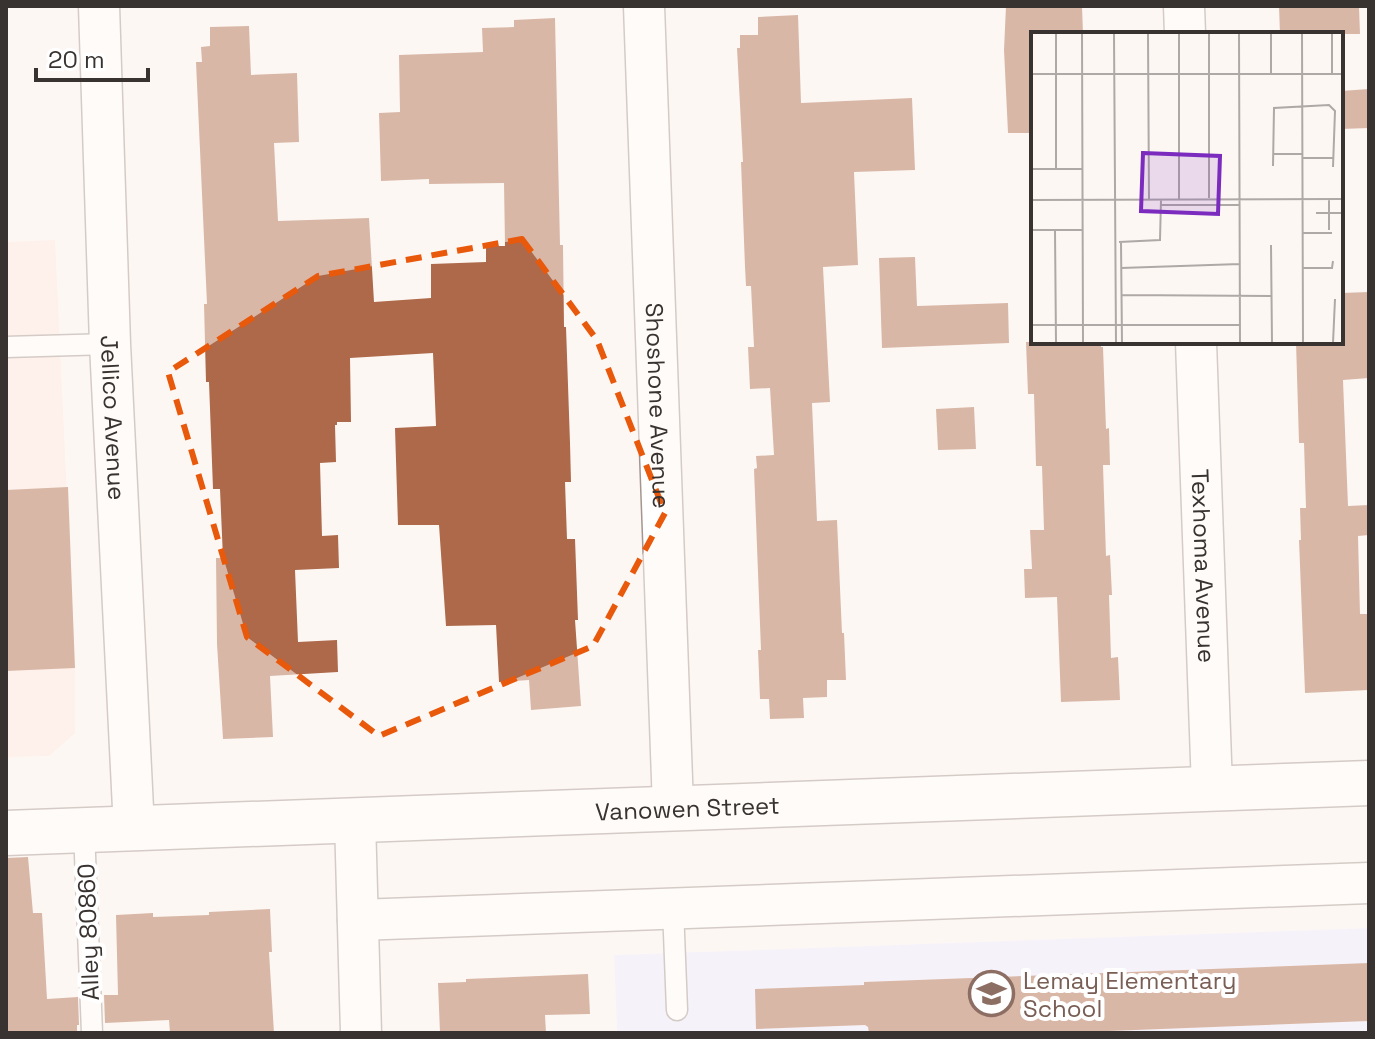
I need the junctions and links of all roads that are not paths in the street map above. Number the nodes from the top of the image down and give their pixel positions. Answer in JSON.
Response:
{"nodes":[{"id":1,"x":99,"y":6,"type":"edge"},
{"id":2,"x":644,"y":6,"type":"edge"},
{"id":3,"x":1184,"y":6,"type":"edge"},
{"id":4,"x":1185,"y":32,"type":"edge"},
{"id":5,"x":110,"y":344,"type":"junction"},
{"id":6,"x":1196,"y":344,"type":"edge"},
{"id":7,"x":6,"y":347,"type":"edge"},
{"id":8,"x":1369,"y":783,"type":"edge"},
{"id":9,"x":1212,"y":788,"type":"junction"},
{"id":10,"x":673,"y":807,"type":"junction"},
{"id":11,"x":355,"y":820,"type":"junction"},
{"id":12,"x":134,"y":829,"type":"junction"},
{"id":13,"x":84,"y":830,"type":"junction"},
{"id":14,"x":6,"y":833,"type":"edge"},
{"id":15,"x":1369,"y":883,"type":"edge"},
{"id":16,"x":673,"y":908,"type":"junction"},
{"id":17,"x":358,"y":920,"type":"junction"},
{"id":18,"x":677,"y":1010,"type":"dead end"},
{"id":19,"x":92,"y":1033,"type":"edge"},
{"id":20,"x":361,"y":1033,"type":"edge"}],
"edges":[{"from":1,"to":5,"type":"street","name":"Jellico Avenue"},
{"from":2,"to":10,"type":"street","name":"Shoshone Avenue"},
{"from":3,"to":4,"type":"street"},
{"from":5,"to":7,"type":"lane"},
{"from":5,"to":12,"type":"street","name":"Jellico Avenue"},
{"from":6,"to":9,"type":"street","name":"Texhoma Avenue"},
{"from":8,"to":9,"type":"main road","name":"Vanowen Street"},
{"from":9,"to":10,"type":"main road","name":"Vanowen Street"},
{"from":10,"to":11,"type":"main road","name":"Vanowen Street"},
{"from":11,"to":12,"type":"main road","name":"Vanowen Street"},
{"from":11,"to":17,"type":"street"},
{"from":12,"to":13,"type":"main road","name":"Vanowen Street"},
{"from":13,"to":14,"type":"main road","name":"Vanowen Street"},
{"from":13,"to":19,"type":"lane","name":"Alley 80860"},
{"from":15,"to":16,"type":"street"},
{"from":16,"to":17,"type":"street"},
{"from":16,"to":18,"type":"lane"},
{"from":17,"to":20,"type":"street"}]}
